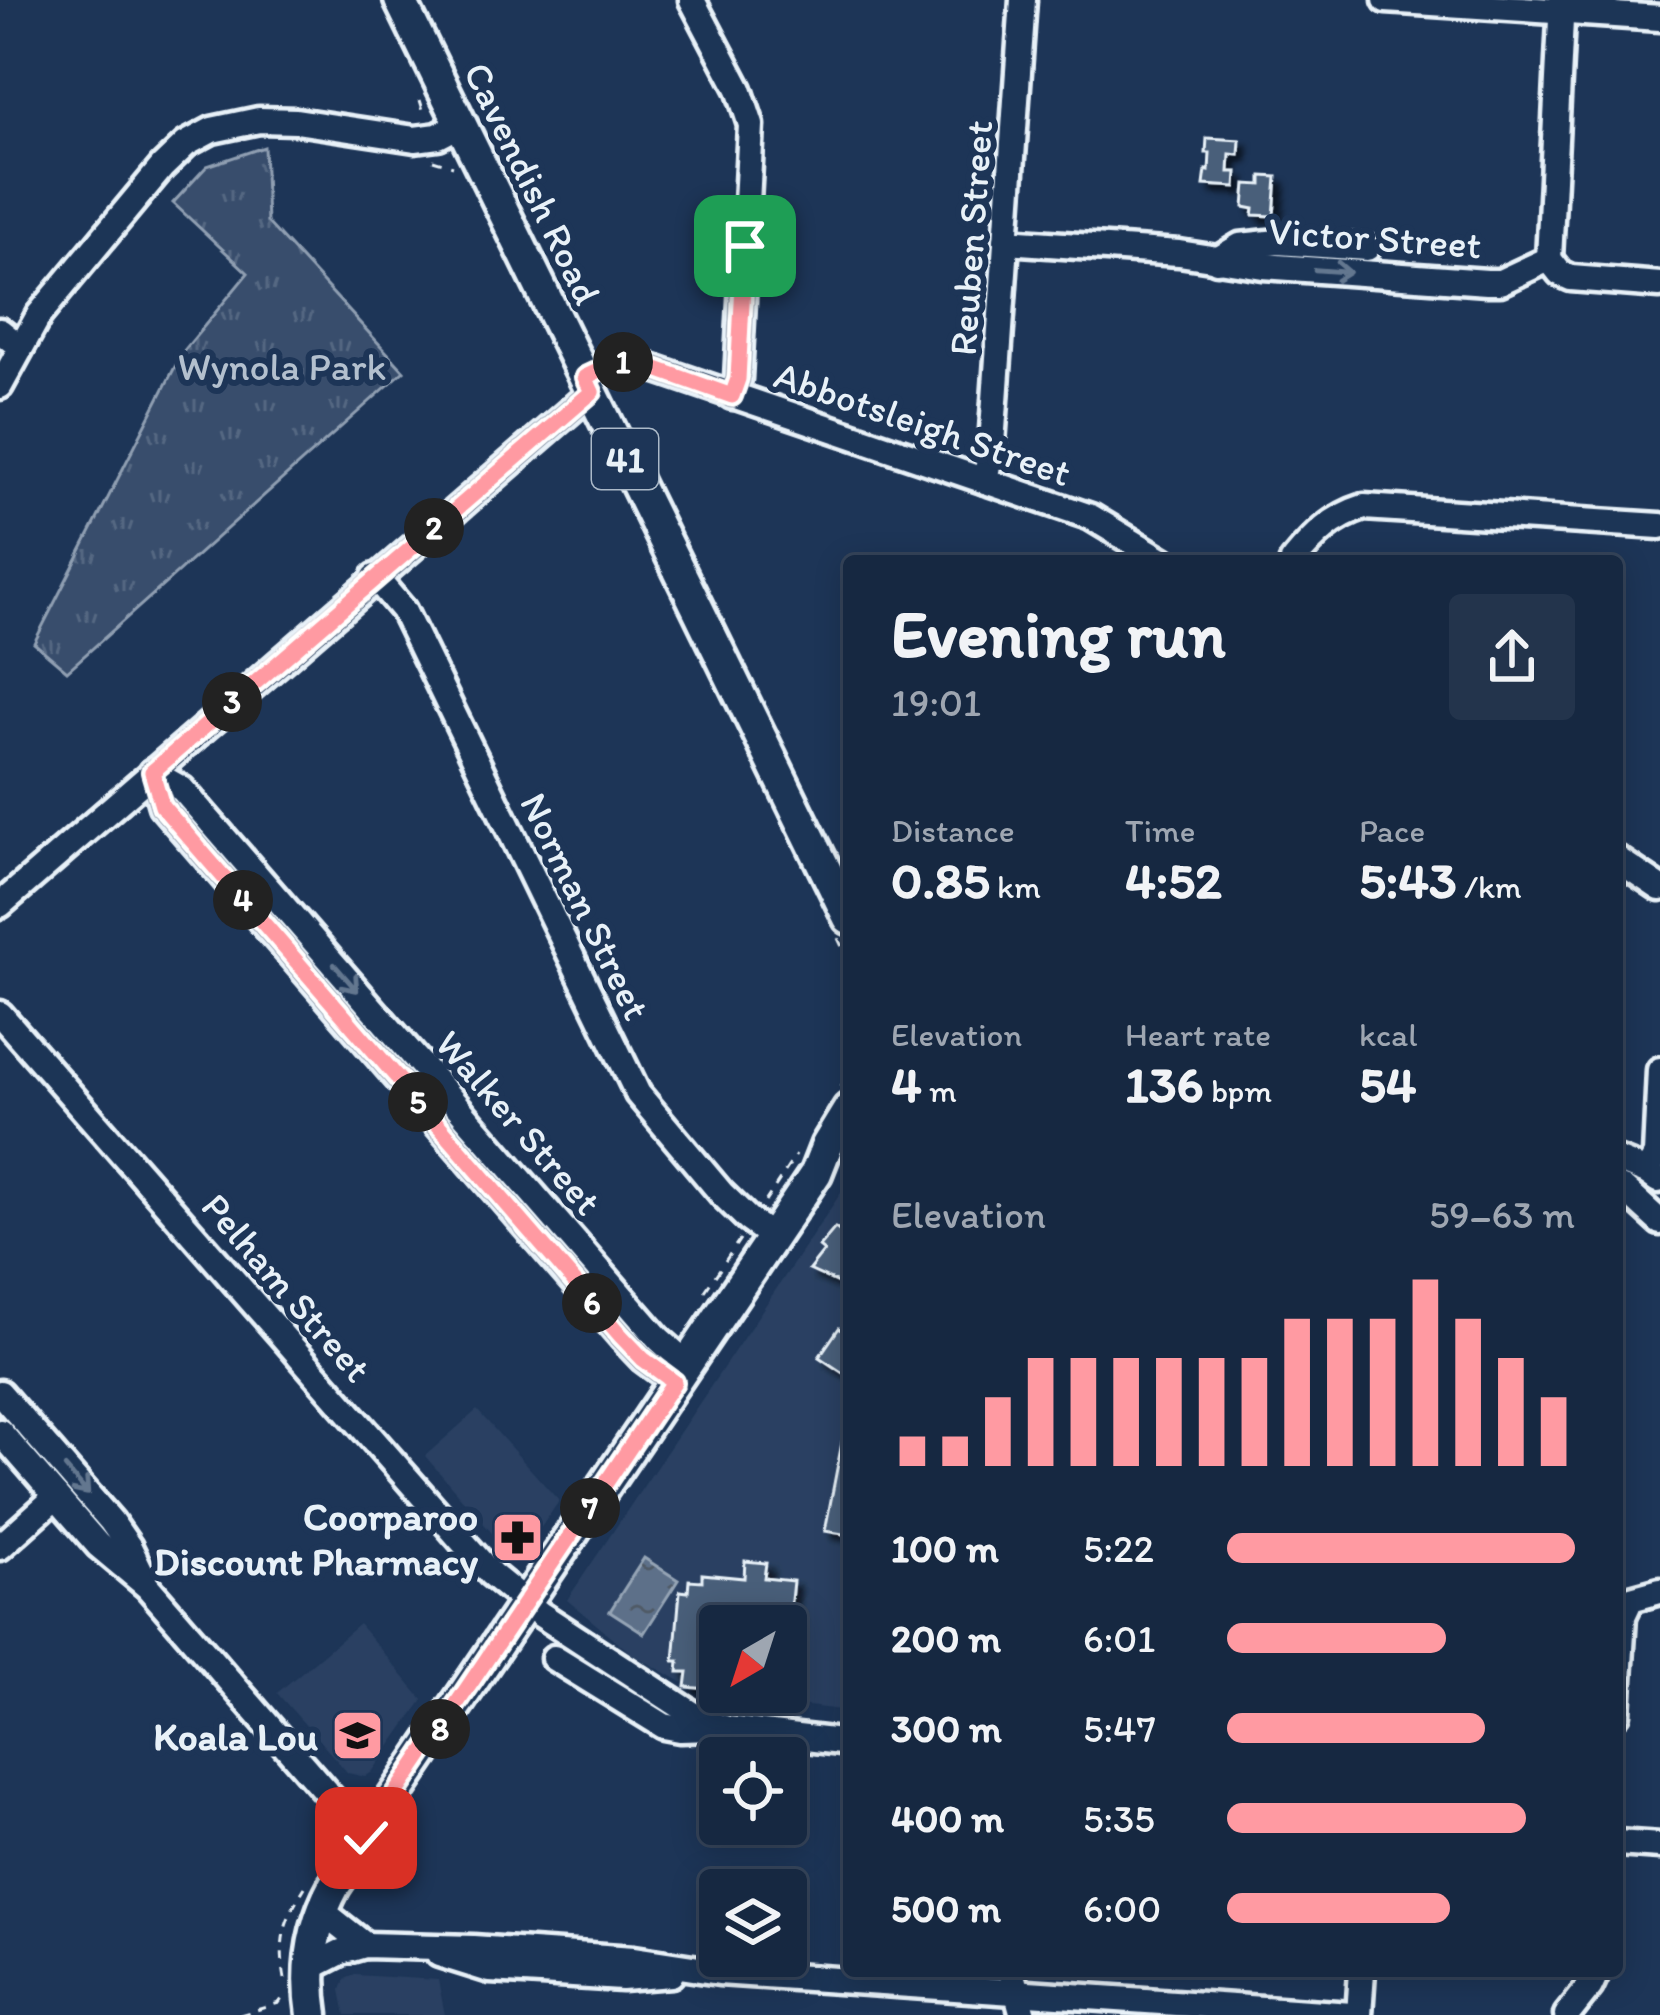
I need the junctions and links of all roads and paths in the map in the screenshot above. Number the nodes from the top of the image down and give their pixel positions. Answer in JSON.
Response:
{"nodes":[{"id":1,"x":400,"y":0,"type":"edge"},
{"id":2,"x":1023,"y":0,"type":"edge"},
{"id":3,"x":1386,"y":0,"type":"edge"},
{"id":4,"x":693,"y":1,"type":"edge"},
{"id":5,"x":1562,"y":6,"type":"edge"},
{"id":6,"x":1660,"y":18,"type":"edge"},
{"id":7,"x":461,"y":124,"type":"junction"},
{"id":8,"x":424,"y":157,"type":"dead end"},
{"id":9,"x":456,"y":167,"type":"dead end"},
{"id":10,"x":1006,"y":241,"type":"junction"},
{"id":11,"x":1367,"y":248,"type":"dead end"},
{"id":12,"x":1217,"y":260,"type":"junction"},
{"id":13,"x":1549,"y":260,"type":"junction"},
{"id":14,"x":1660,"y":285,"type":"edge"},
{"id":15,"x":10,"y":339,"type":"edge"},
{"id":16,"x":588,"y":384,"type":"junction"},
{"id":17,"x":0,"y":386,"type":"edge"},
{"id":18,"x":732,"y":396,"type":"junction"},
{"id":19,"x":985,"y":481,"type":"junction"},
{"id":20,"x":1660,"y":526,"type":"edge"},
{"id":21,"x":1154,"y":555,"type":"edge"},
{"id":22,"x":1297,"y":555,"type":"edge"},
{"id":23,"x":375,"y":578,"type":"junction"},
{"id":24,"x":152,"y":772,"type":"junction"},
{"id":25,"x":1623,"y":863,"type":"edge"},
{"id":26,"x":1659,"y":884,"type":"edge"},
{"id":27,"x":0,"y":904,"type":"edge"},
{"id":28,"x":843,"y":906,"type":"edge"},
{"id":29,"x":300,"y":924,"type":"junction"},
{"id":30,"x":280,"y":942,"type":"junction"},
{"id":31,"x":0,"y":1013,"type":"edge"},
{"id":32,"x":1660,"y":1070,"type":"edge"},
{"id":33,"x":843,"y":1119,"type":"edge"},
{"id":34,"x":843,"y":1153,"type":"edge"},
{"id":35,"x":1623,"y":1163,"type":"edge"},
{"id":36,"x":816,"y":1173,"type":"junction"},
{"id":37,"x":1654,"y":1177,"type":"edge"},
{"id":38,"x":1623,"y":1190,"type":"edge"},
{"id":39,"x":1660,"y":1222,"type":"edge"},
{"id":40,"x":772,"y":1237,"type":"junction"},
{"id":41,"x":741,"y":1238,"type":"dead end"},
{"id":42,"x":701,"y":1297,"type":"dead end"},
{"id":43,"x":681,"y":1373,"type":"junction"},
{"id":44,"x":0,"y":1393,"type":"edge"},
{"id":45,"x":0,"y":1432,"type":"edge"},
{"id":46,"x":56,"y":1497,"type":"junction"},
{"id":47,"x":0,"y":1547,"type":"edge"},
{"id":48,"x":147,"y":1586,"type":"junction"},
{"id":49,"x":1660,"y":1591,"type":"edge"},
{"id":50,"x":526,"y":1602,"type":"junction"},
{"id":51,"x":1623,"y":1616,"type":"edge"},
{"id":52,"x":554,"y":1658,"type":"dead end"},
{"id":53,"x":728,"y":1729,"type":"junction"},
{"id":54,"x":843,"y":1741,"type":"edge"},
{"id":55,"x":366,"y":1838,"type":"junction"},
{"id":56,"x":1623,"y":1844,"type":"edge"},
{"id":57,"x":1660,"y":1846,"type":"edge"},
{"id":58,"x":315,"y":1897,"type":"junction"},
{"id":59,"x":365,"y":1946,"type":"junction"},
{"id":60,"x":310,"y":1968,"type":"junction"},
{"id":61,"x":1361,"y":1977,"type":"edge"},
{"id":62,"x":1594,"y":1977,"type":"edge"},
{"id":63,"x":1027,"y":1998,"type":"edge"},
{"id":64,"x":240,"y":2015,"type":"edge"},
{"id":65,"x":313,"y":2015,"type":"edge"},
{"id":66,"x":1355,"y":2015,"type":"edge"},
{"id":67,"x":1567,"y":2015,"type":"edge"}],
"edges":[{"from":1,"to":7,"type":"main road","name":"Cavendish Road","number":"41"},
{"from":2,"to":10,"type":"street","name":"Reuben Street"},
{"from":3,"to":5,"type":"street"},
{"from":4,"to":18,"type":"street"},
{"from":5,"to":6,"type":"street"},
{"from":5,"to":13,"type":"street"},
{"from":7,"to":15,"type":"street"},
{"from":7,"to":16,"type":"main road","name":"Cavendish Road","number":"41"},
{"from":8,"to":9,"type":"path"},
{"from":10,"to":12,"type":"street","name":"Victor Street"},
{"from":10,"to":19,"type":"street","name":"Reuben Street"},
{"from":11,"to":12,"type":"street","name":"Victor Street"},
{"from":12,"to":13,"type":"street","name":"Victor Street","one_way":true},
{"from":13,"to":14,"type":"street"},
{"from":15,"to":17,"type":"street"},
{"from":16,"to":18,"type":"street","name":"Abbotsleigh Street"},
{"from":16,"to":23,"type":"street"},
{"from":16,"to":28,"type":"main road","name":"Cavendish Road","number":"41"},
{"from":18,"to":19,"type":"street","name":"Abbotsleigh Street"},
{"from":19,"to":21,"type":"street","name":"Abbotsleigh Street"},
{"from":20,"to":22,"type":"street"},
{"from":23,"to":24,"type":"street"},
{"from":23,"to":40,"type":"street","name":"Norman Street"},
{"from":24,"to":27,"type":"street"},
{"from":24,"to":29,"type":"street","name":"Walker Street"},
{"from":24,"to":30,"type":"street","name":"Walker Street"},
{"from":25,"to":26,"type":"street"},
{"from":29,"to":30,"type":"street"},
{"from":29,"to":43,"type":"street","name":"Walker Street","one_way":true},
{"from":30,"to":43,"type":"street","name":"Walker Street"},
{"from":31,"to":50,"type":"street","name":"Pelham Street"},
{"from":32,"to":37,"type":"street"},
{"from":33,"to":36,"type":"main road"},
{"from":34,"to":36,"type":"main road"},
{"from":35,"to":37,"type":"street"},
{"from":36,"to":40,"type":"main road"},
{"from":38,"to":39,"type":"street"},
{"from":40,"to":43,"type":"main road"},
{"from":41,"to":42,"type":"path"},
{"from":43,"to":50,"type":"main road"},
{"from":44,"to":48,"type":"street","one_way":true},
{"from":45,"to":46,"type":"street"},
{"from":46,"to":47,"type":"street"},
{"from":46,"to":48,"type":"street"},
{"from":48,"to":55,"type":"street"},
{"from":49,"to":51,"type":"street"},
{"from":50,"to":53,"type":"street","name":"Pelham Street"},
{"from":50,"to":55,"type":"main road"},
{"from":52,"to":53,"type":"street"},
{"from":53,"to":54,"type":"street"},
{"from":55,"to":58,"type":"main road"},
{"from":56,"to":57,"type":"street"},
{"from":58,"to":59,"type":"street"},
{"from":58,"to":60,"type":"main road"},
{"from":58,"to":64,"type":"path"},
{"from":59,"to":60,"type":"street"},
{"from":59,"to":63,"type":"street"},
{"from":60,"to":65,"type":"main road"},
{"from":61,"to":66,"type":"street"},
{"from":62,"to":67,"type":"street"},
{"from":63,"to":66,"type":"street"}]}
